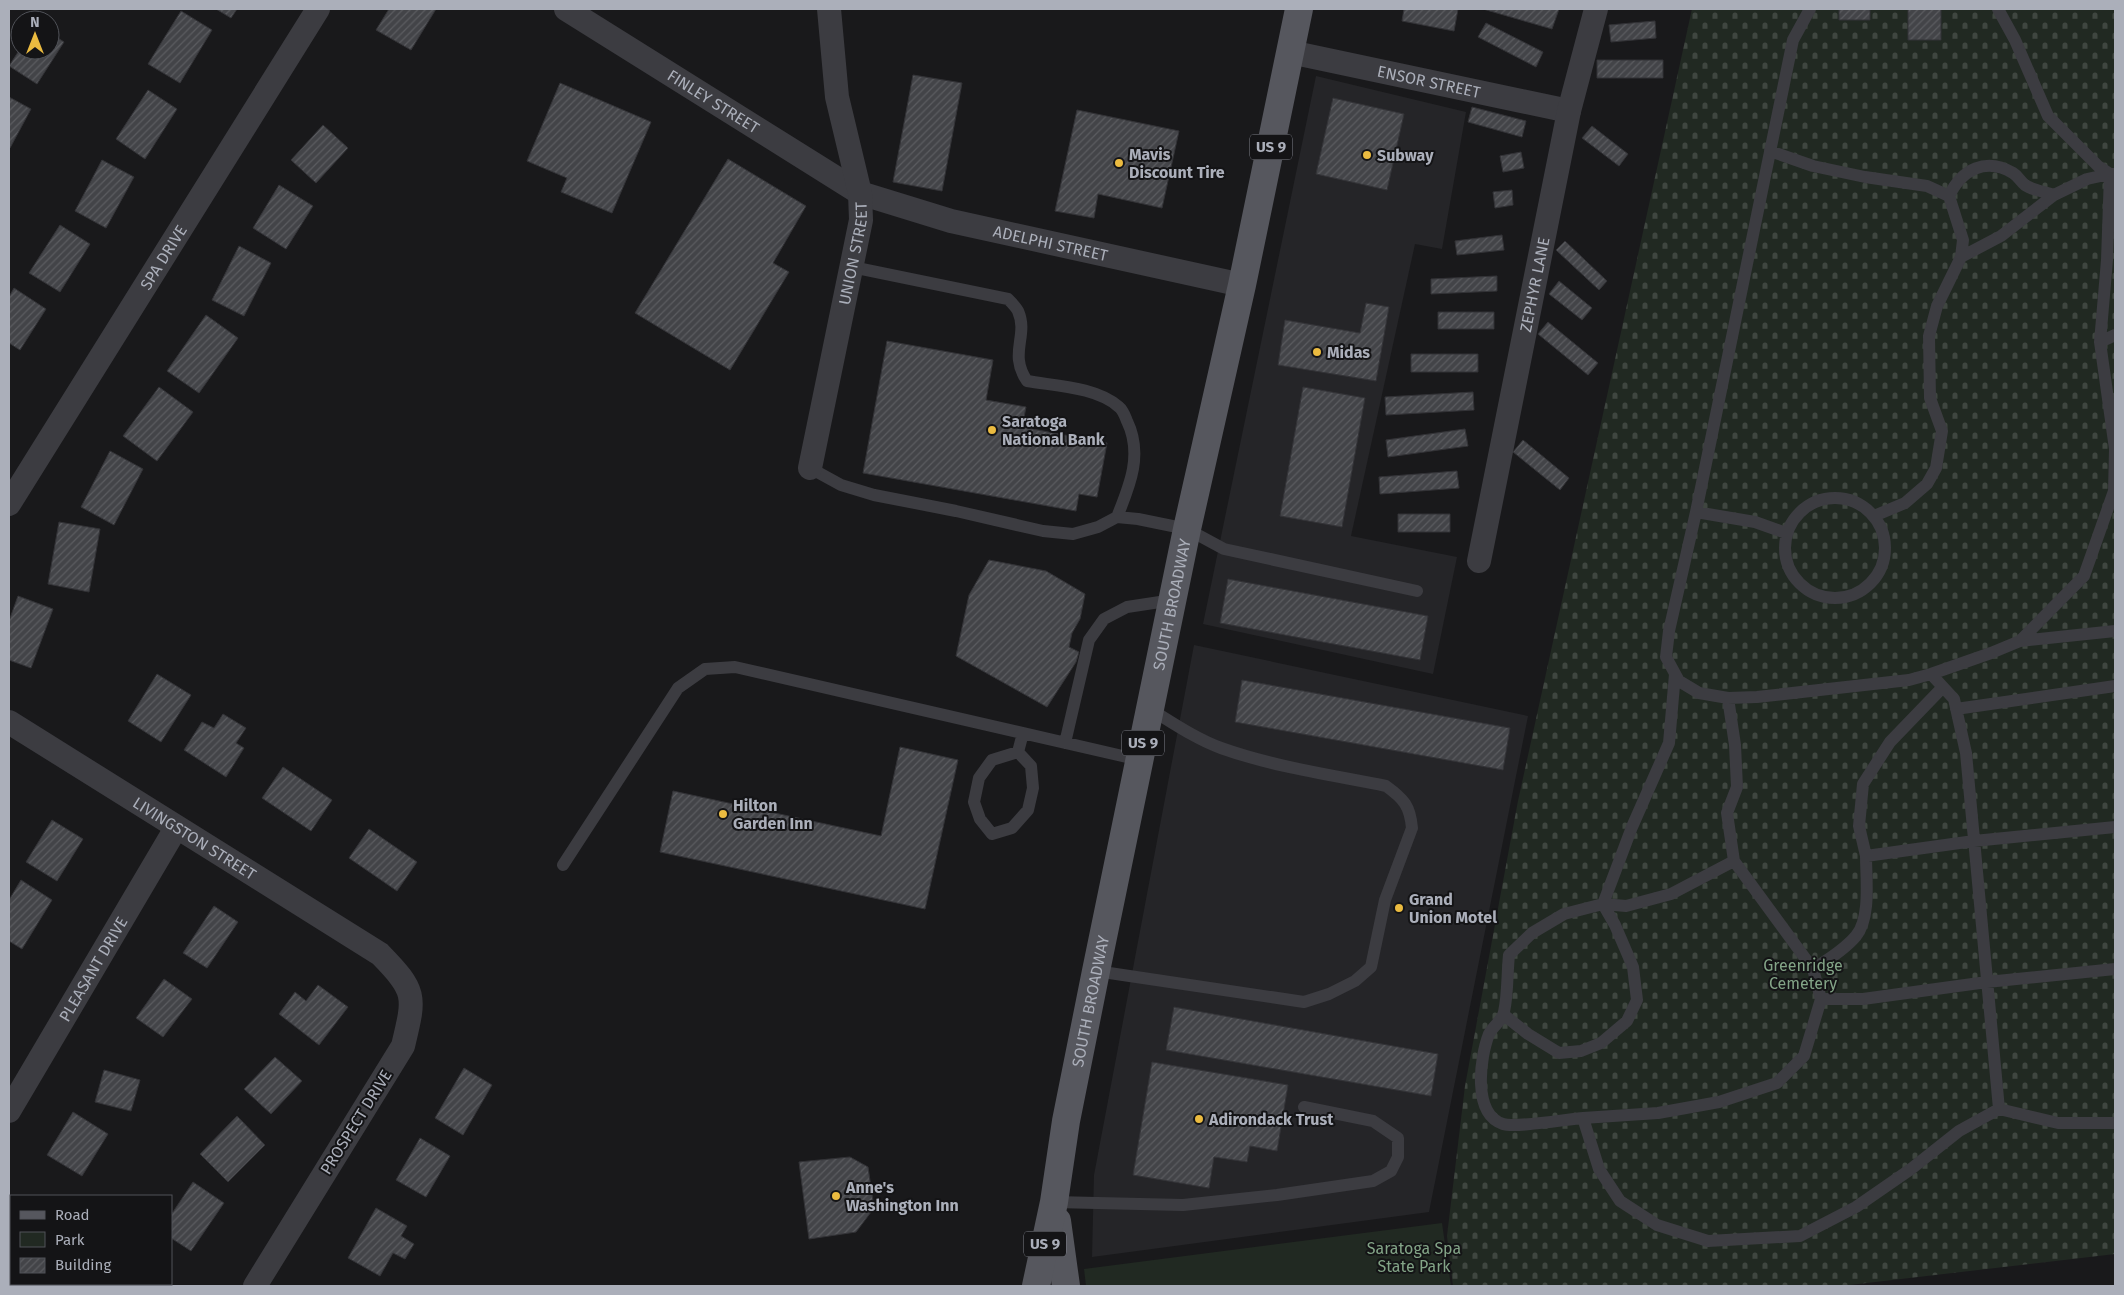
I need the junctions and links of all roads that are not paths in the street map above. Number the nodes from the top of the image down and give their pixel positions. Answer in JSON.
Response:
{"nodes":[{"id":1,"x":318,"y":9,"type":"edge"},
{"id":2,"x":566,"y":9,"type":"edge"},
{"id":3,"x":829,"y":9,"type":"edge"},
{"id":4,"x":1299,"y":9,"type":"edge"},
{"id":5,"x":1596,"y":9,"type":"edge"},
{"id":6,"x":1810,"y":9,"type":"edge"},
{"id":7,"x":1998,"y":9,"type":"edge"},
{"id":8,"x":1290,"y":52,"type":"junction"},
{"id":9,"x":1569,"y":111,"type":"junction"},
{"id":10,"x":1770,"y":151,"type":"junction"},
{"id":11,"x":2112,"y":174,"type":"edge"},
{"id":12,"x":860,"y":193,"type":"junction"},
{"id":13,"x":2054,"y":195,"type":"junction"},
{"id":14,"x":1949,"y":196,"type":"junction"},
{"id":15,"x":1961,"y":257,"type":"junction"},
{"id":16,"x":852,"y":267,"type":"junction"},
{"id":17,"x":1242,"y":285,"type":"junction"},
{"id":18,"x":2115,"y":335,"type":"edge"},
{"id":19,"x":2100,"y":342,"type":"junction"},
{"id":20,"x":2114,"y":432,"type":"edge"},
{"id":21,"x":810,"y":468,"type":"joint"},
{"id":22,"x":2115,"y":470,"type":"edge"},
{"id":23,"x":9,"y":504,"type":"edge"},
{"id":24,"x":1696,"y":512,"type":"junction"},
{"id":25,"x":1874,"y":516,"type":"junction"},
{"id":26,"x":1117,"y":517,"type":"junction"},
{"id":27,"x":1187,"y":529,"type":"junction"},
{"id":28,"x":1786,"y":533,"type":"junction"},
{"id":29,"x":1479,"y":561,"type":"dead end"},
{"id":30,"x":1417,"y":591,"type":"dead end"},
{"id":31,"x":1173,"y":600,"type":"junction"},
{"id":32,"x":2115,"y":631,"type":"edge"},
{"id":33,"x":2020,"y":641,"type":"junction"},
{"id":34,"x":1675,"y":674,"type":"junction"},
{"id":35,"x":1931,"y":674,"type":"junction"},
{"id":36,"x":2115,"y":686,"type":"edge"},
{"id":37,"x":1943,"y":687,"type":"junction"},
{"id":38,"x":1728,"y":698,"type":"junction"},
{"id":39,"x":1150,"y":709,"type":"junction"},
{"id":40,"x":1956,"y":709,"type":"junction"},
{"id":41,"x":9,"y":722,"type":"edge"},
{"id":42,"x":1023,"y":733,"type":"junction"},
{"id":43,"x":1065,"y":743,"type":"junction"},
{"id":44,"x":1018,"y":752,"type":"junction"},
{"id":45,"x":1140,"y":760,"type":"junction"},
{"id":46,"x":2115,"y":827,"type":"edge"},
{"id":47,"x":176,"y":828,"type":"junction"},
{"id":48,"x":1974,"y":841,"type":"junction"},
{"id":49,"x":1866,"y":856,"type":"junction"},
{"id":50,"x":1734,"y":861,"type":"junction"},
{"id":51,"x":563,"y":865,"type":"dead end"},
{"id":52,"x":1603,"y":904,"type":"junction"},
{"id":53,"x":380,"y":954,"type":"joint"},
{"id":54,"x":1813,"y":969,"type":"junction"},
{"id":55,"x":2115,"y":969,"type":"edge"},
{"id":56,"x":1096,"y":971,"type":"junction"},
{"id":57,"x":1987,"y":982,"type":"junction"},
{"id":58,"x":1821,"y":999,"type":"junction"},
{"id":59,"x":1504,"y":1015,"type":"junction"},
{"id":60,"x":1304,"y":1107,"type":"dead end"},
{"id":61,"x":1999,"y":1108,"type":"junction"},
{"id":62,"x":9,"y":1111,"type":"edge"},
{"id":63,"x":1583,"y":1118,"type":"junction"},
{"id":64,"x":2115,"y":1123,"type":"edge"},
{"id":65,"x":1054,"y":1202,"type":"junction"},
{"id":66,"x":255,"y":1286,"type":"edge"},
{"id":67,"x":1036,"y":1286,"type":"edge"},
{"id":68,"x":1066,"y":1286,"type":"edge"}],
"edges":[{"from":1,"to":23,"type":"street","name":"SPA DRIVE"},
{"from":2,"to":12,"type":"street","name":"FINLEY STREET"},
{"from":3,"to":12,"type":"street","name":"UNION STREET"},
{"from":4,"to":8,"type":"main road","name":"SOUTH BROADWAY","number":"US 9"},
{"from":5,"to":9,"type":"street","name":"ZEPHYR LANE"},
{"from":6,"to":10,"type":"lane"},
{"from":7,"to":11,"type":"lane"},
{"from":8,"to":9,"type":"street","name":"ENSOR STREET"},
{"from":8,"to":17,"type":"main road","name":"SOUTH BROADWAY","number":"US 9"},
{"from":9,"to":29,"type":"street","name":"ZEPHYR LANE"},
{"from":10,"to":14,"type":"lane"},
{"from":10,"to":24,"type":"lane"},
{"from":11,"to":13,"type":"lane"},
{"from":11,"to":19,"type":"lane"},
{"from":12,"to":16,"type":"street","name":"UNION STREET"},
{"from":12,"to":17,"type":"street","name":"ADELPHI STREET"},
{"from":13,"to":14,"type":"lane"},
{"from":13,"to":15,"type":"lane"},
{"from":14,"to":15,"type":"lane"},
{"from":15,"to":25,"type":"lane"},
{"from":16,"to":21,"type":"street","name":"UNION STREET"},
{"from":16,"to":26,"type":"lane"},
{"from":17,"to":27,"type":"main road","name":"SOUTH BROADWAY","number":"US 9"},
{"from":18,"to":19,"type":"lane"},
{"from":19,"to":20,"type":"lane"},
{"from":20,"to":22,"type":"lane"},
{"from":21,"to":26,"type":"lane"},
{"from":22,"to":33,"type":"lane"},
{"from":24,"to":28,"type":"lane"},
{"from":24,"to":34,"type":"lane"},
{"from":25,"to":28,"type":"lane"},
{"from":25,"to":28,"type":"lane"},
{"from":26,"to":27,"type":"lane"},
{"from":27,"to":30,"type":"lane"},
{"from":27,"to":31,"type":"main road","name":"SOUTH BROADWAY","number":"US 9"},
{"from":31,"to":39,"type":"main road","name":"SOUTH BROADWAY","number":"US 9"},
{"from":31,"to":43,"type":"lane"},
{"from":32,"to":33,"type":"lane"},
{"from":33,"to":35,"type":"lane"},
{"from":34,"to":38,"type":"lane"},
{"from":34,"to":52,"type":"lane"},
{"from":35,"to":37,"type":"lane"},
{"from":35,"to":38,"type":"lane"},
{"from":36,"to":40,"type":"lane"},
{"from":37,"to":40,"type":"lane"},
{"from":37,"to":49,"type":"lane"},
{"from":38,"to":50,"type":"lane"},
{"from":39,"to":45,"type":"main road","name":"SOUTH BROADWAY","number":"US 9"},
{"from":39,"to":56,"type":"lane"},
{"from":40,"to":48,"type":"lane"},
{"from":41,"to":47,"type":"street","name":"LIVINGSTON STREET"},
{"from":42,"to":43,"type":"lane"},
{"from":42,"to":44,"type":"lane"},
{"from":42,"to":51,"type":"lane"},
{"from":43,"to":45,"type":"lane"},
{"from":44,"to":44,"type":"lane"},
{"from":45,"to":56,"type":"main road","name":"SOUTH BROADWAY","number":"US 9"},
{"from":46,"to":48,"type":"lane"},
{"from":47,"to":53,"type":"street","name":"LIVINGSTON STREET"},
{"from":47,"to":62,"type":"street","name":"PLEASANT DRIVE"},
{"from":48,"to":49,"type":"lane"},
{"from":48,"to":57,"type":"lane"},
{"from":49,"to":54,"type":"lane"},
{"from":50,"to":52,"type":"lane"},
{"from":50,"to":54,"type":"lane"},
{"from":52,"to":59,"type":"lane"},
{"from":52,"to":59,"type":"lane"},
{"from":53,"to":66,"type":"street","name":"PROSPECT DRIVE"},
{"from":54,"to":58,"type":"lane"},
{"from":55,"to":57,"type":"lane"},
{"from":56,"to":65,"type":"main road","name":"SOUTH BROADWAY","number":"US 9"},
{"from":57,"to":58,"type":"lane"},
{"from":57,"to":61,"type":"lane"},
{"from":58,"to":63,"type":"lane"},
{"from":59,"to":63,"type":"lane"},
{"from":60,"to":65,"type":"lane"},
{"from":61,"to":63,"type":"lane"},
{"from":61,"to":64,"type":"lane"},
{"from":65,"to":67,"type":"main road","name":"SOUTH BROADWAY","number":"US 9"},
{"from":65,"to":68,"type":"main road","name":"SOUTH BROADWAY","number":"US 9"}]}
